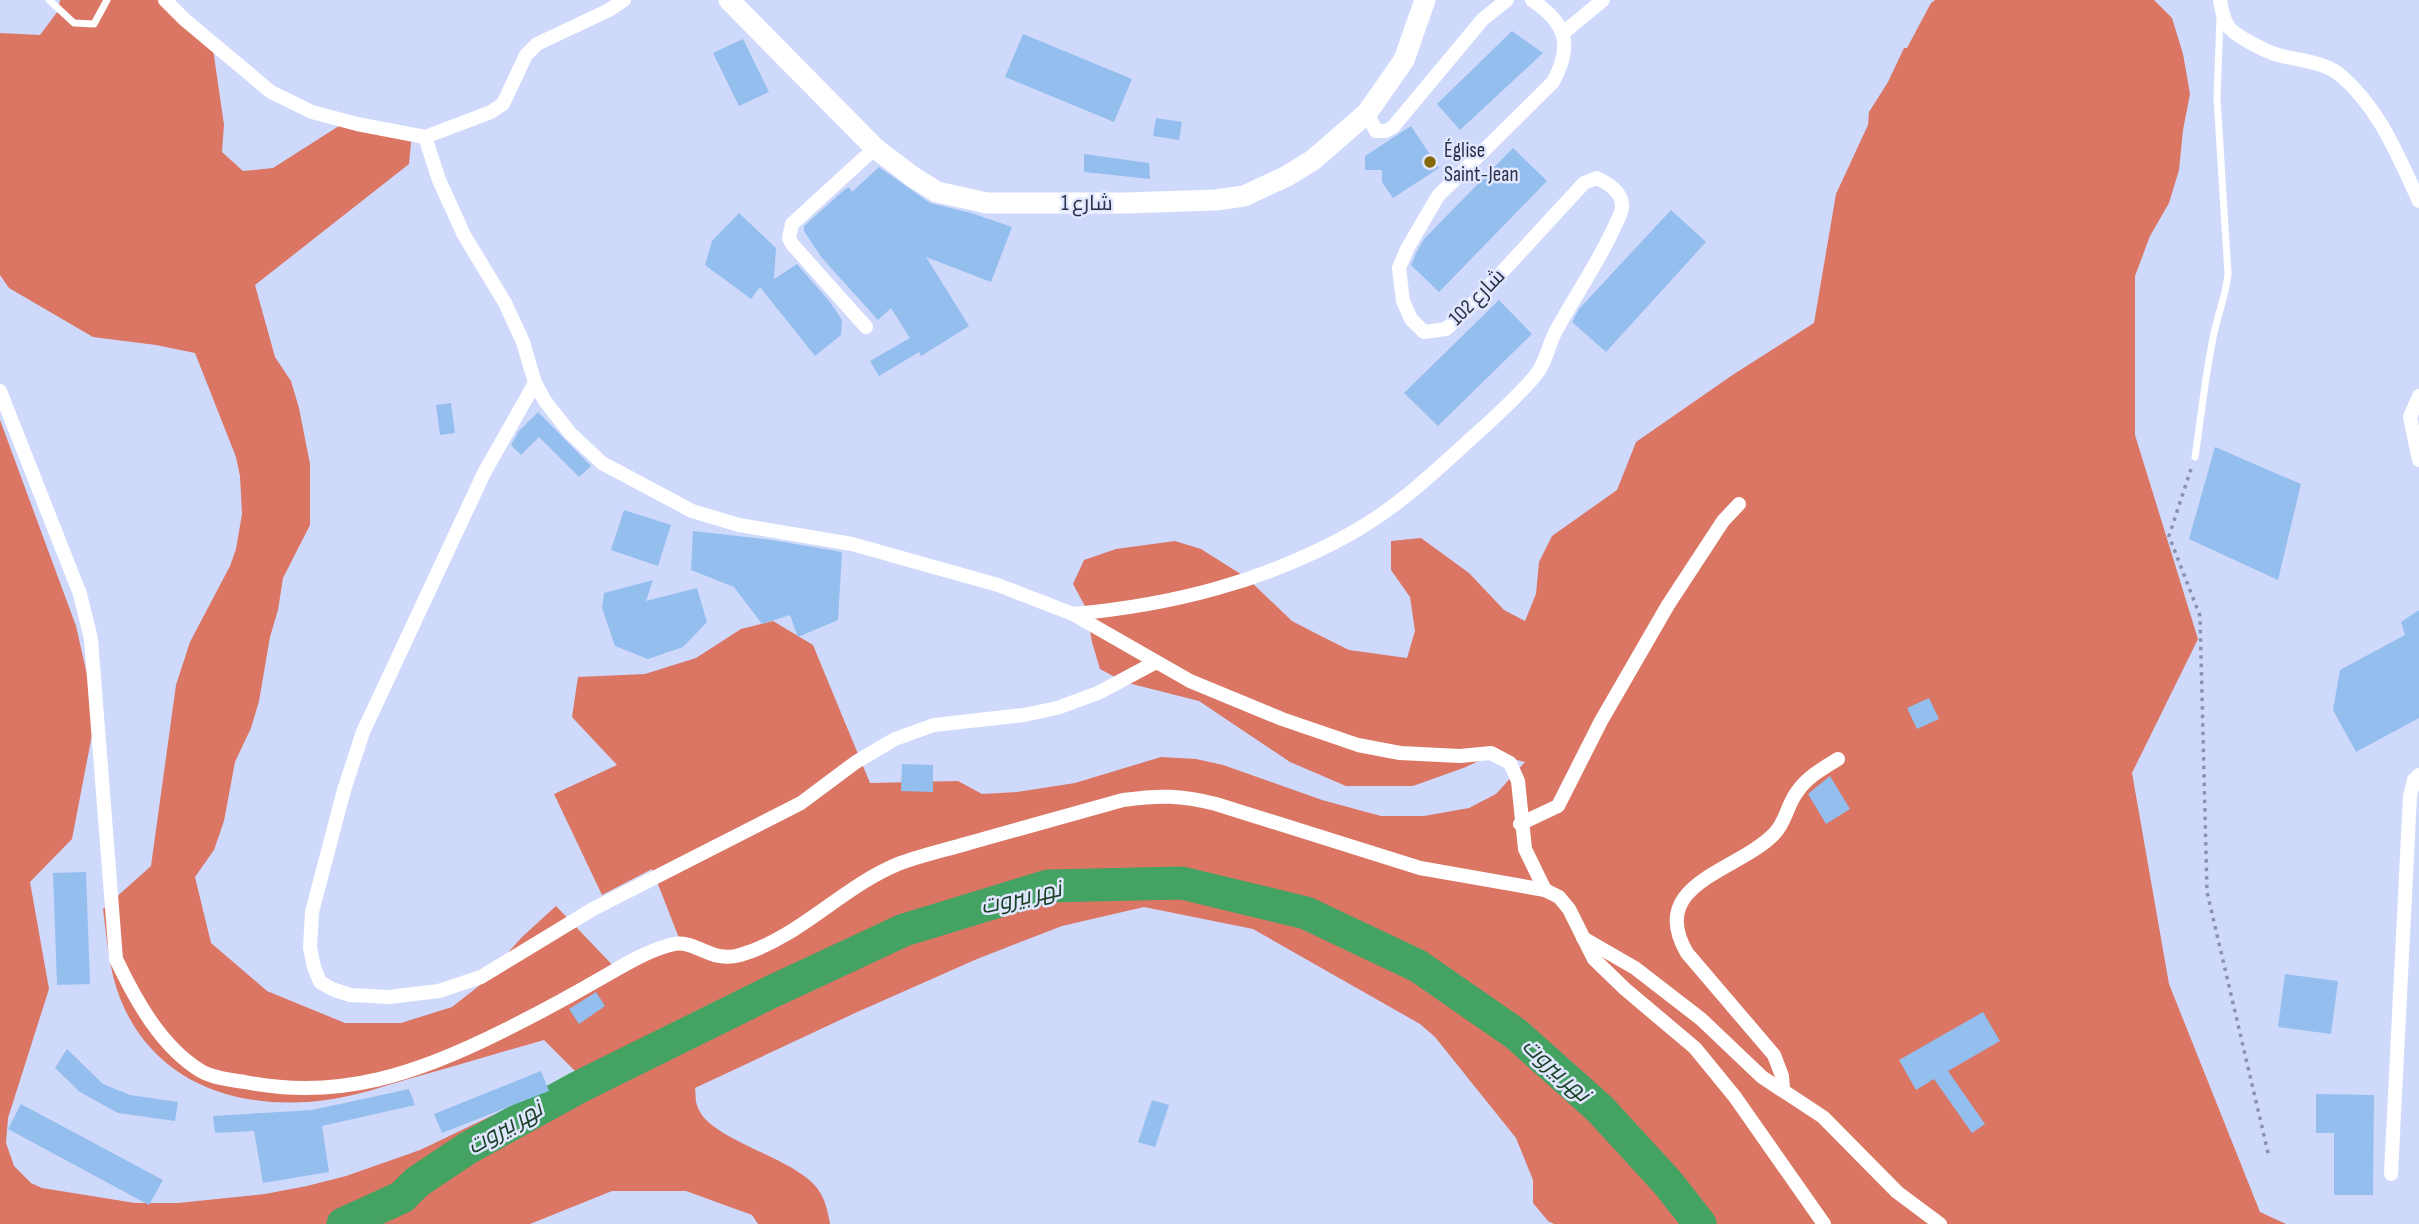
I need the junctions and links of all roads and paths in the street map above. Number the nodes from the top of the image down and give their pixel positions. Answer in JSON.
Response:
{"nodes":[{"id":1,"x":49,"y":0,"type":"edge"},
{"id":2,"x":107,"y":0,"type":"edge"},
{"id":3,"x":165,"y":0,"type":"edge"},
{"id":4,"x":624,"y":0,"type":"edge"},
{"id":5,"x":729,"y":0,"type":"edge"},
{"id":6,"x":1426,"y":0,"type":"edge"},
{"id":7,"x":1507,"y":0,"type":"edge"},
{"id":8,"x":1532,"y":0,"type":"edge"},
{"id":9,"x":1603,"y":0,"type":"edge"},
{"id":10,"x":2221,"y":3,"type":"edge"},
{"id":11,"x":1563,"y":33,"type":"junction"},
{"id":12,"x":1367,"y":113,"type":"junction"},
{"id":13,"x":425,"y":137,"type":"junction"},
{"id":14,"x":875,"y":148,"type":"junction"},
{"id":15,"x":2419,"y":201,"type":"edge"},
{"id":16,"x":866,"y":327,"type":"dead end"},
{"id":17,"x":535,"y":383,"type":"junction"},
{"id":18,"x":0,"y":391,"type":"edge"},
{"id":19,"x":2419,"y":396,"type":"edge"},
{"id":20,"x":2195,"y":457,"type":"joint"},
{"id":21,"x":2419,"y":460,"type":"edge"},
{"id":22,"x":1739,"y":504,"type":"dead end"},
{"id":23,"x":1073,"y":614,"type":"junction"},
{"id":24,"x":1156,"y":662,"type":"junction"},
{"id":25,"x":1838,"y":759,"type":"dead end"},
{"id":26,"x":2419,"y":775,"type":"edge"},
{"id":27,"x":1520,"y":824,"type":"junction"},
{"id":28,"x":1545,"y":890,"type":"junction"},
{"id":29,"x":1582,"y":937,"type":"junction"},
{"id":30,"x":1783,"y":1089,"type":"junction"},
{"id":31,"x":2269,"y":1157,"type":"dead end"},
{"id":32,"x":2391,"y":1174,"type":"dead end"},
{"id":33,"x":1824,"y":1224,"type":"edge"},
{"id":34,"x":1940,"y":1224,"type":"edge"}],
"edges":[{"from":1,"to":2,"type":"lane"},
{"from":3,"to":13,"type":"street"},
{"from":4,"to":13,"type":"street"},
{"from":5,"to":14,"type":"street","name":"شارع 1"},
{"from":6,"to":12,"type":"street","name":"شارع 1"},
{"from":7,"to":12,"type":"street"},
{"from":8,"to":11,"type":"street"},
{"from":9,"to":11,"type":"street"},
{"from":10,"to":15,"type":"street"},
{"from":10,"to":20,"type":"lane"},
{"from":11,"to":23,"type":"street","name":"شارع 102"},
{"from":12,"to":14,"type":"street","name":"شارع 1"},
{"from":13,"to":17,"type":"street"},
{"from":14,"to":16,"type":"street"},
{"from":17,"to":23,"type":"street"},
{"from":17,"to":24,"type":"street"},
{"from":18,"to":28,"type":"street"},
{"from":19,"to":21,"type":"street"},
{"from":20,"to":31,"type":"path"},
{"from":22,"to":27,"type":"street"},
{"from":23,"to":24,"type":"street"},
{"from":24,"to":27,"type":"street"},
{"from":25,"to":30,"type":"street"},
{"from":26,"to":32,"type":"street"},
{"from":27,"to":28,"type":"street"},
{"from":28,"to":29,"type":"street"},
{"from":29,"to":30,"type":"street"},
{"from":29,"to":33,"type":"street"},
{"from":30,"to":34,"type":"street"}]}
